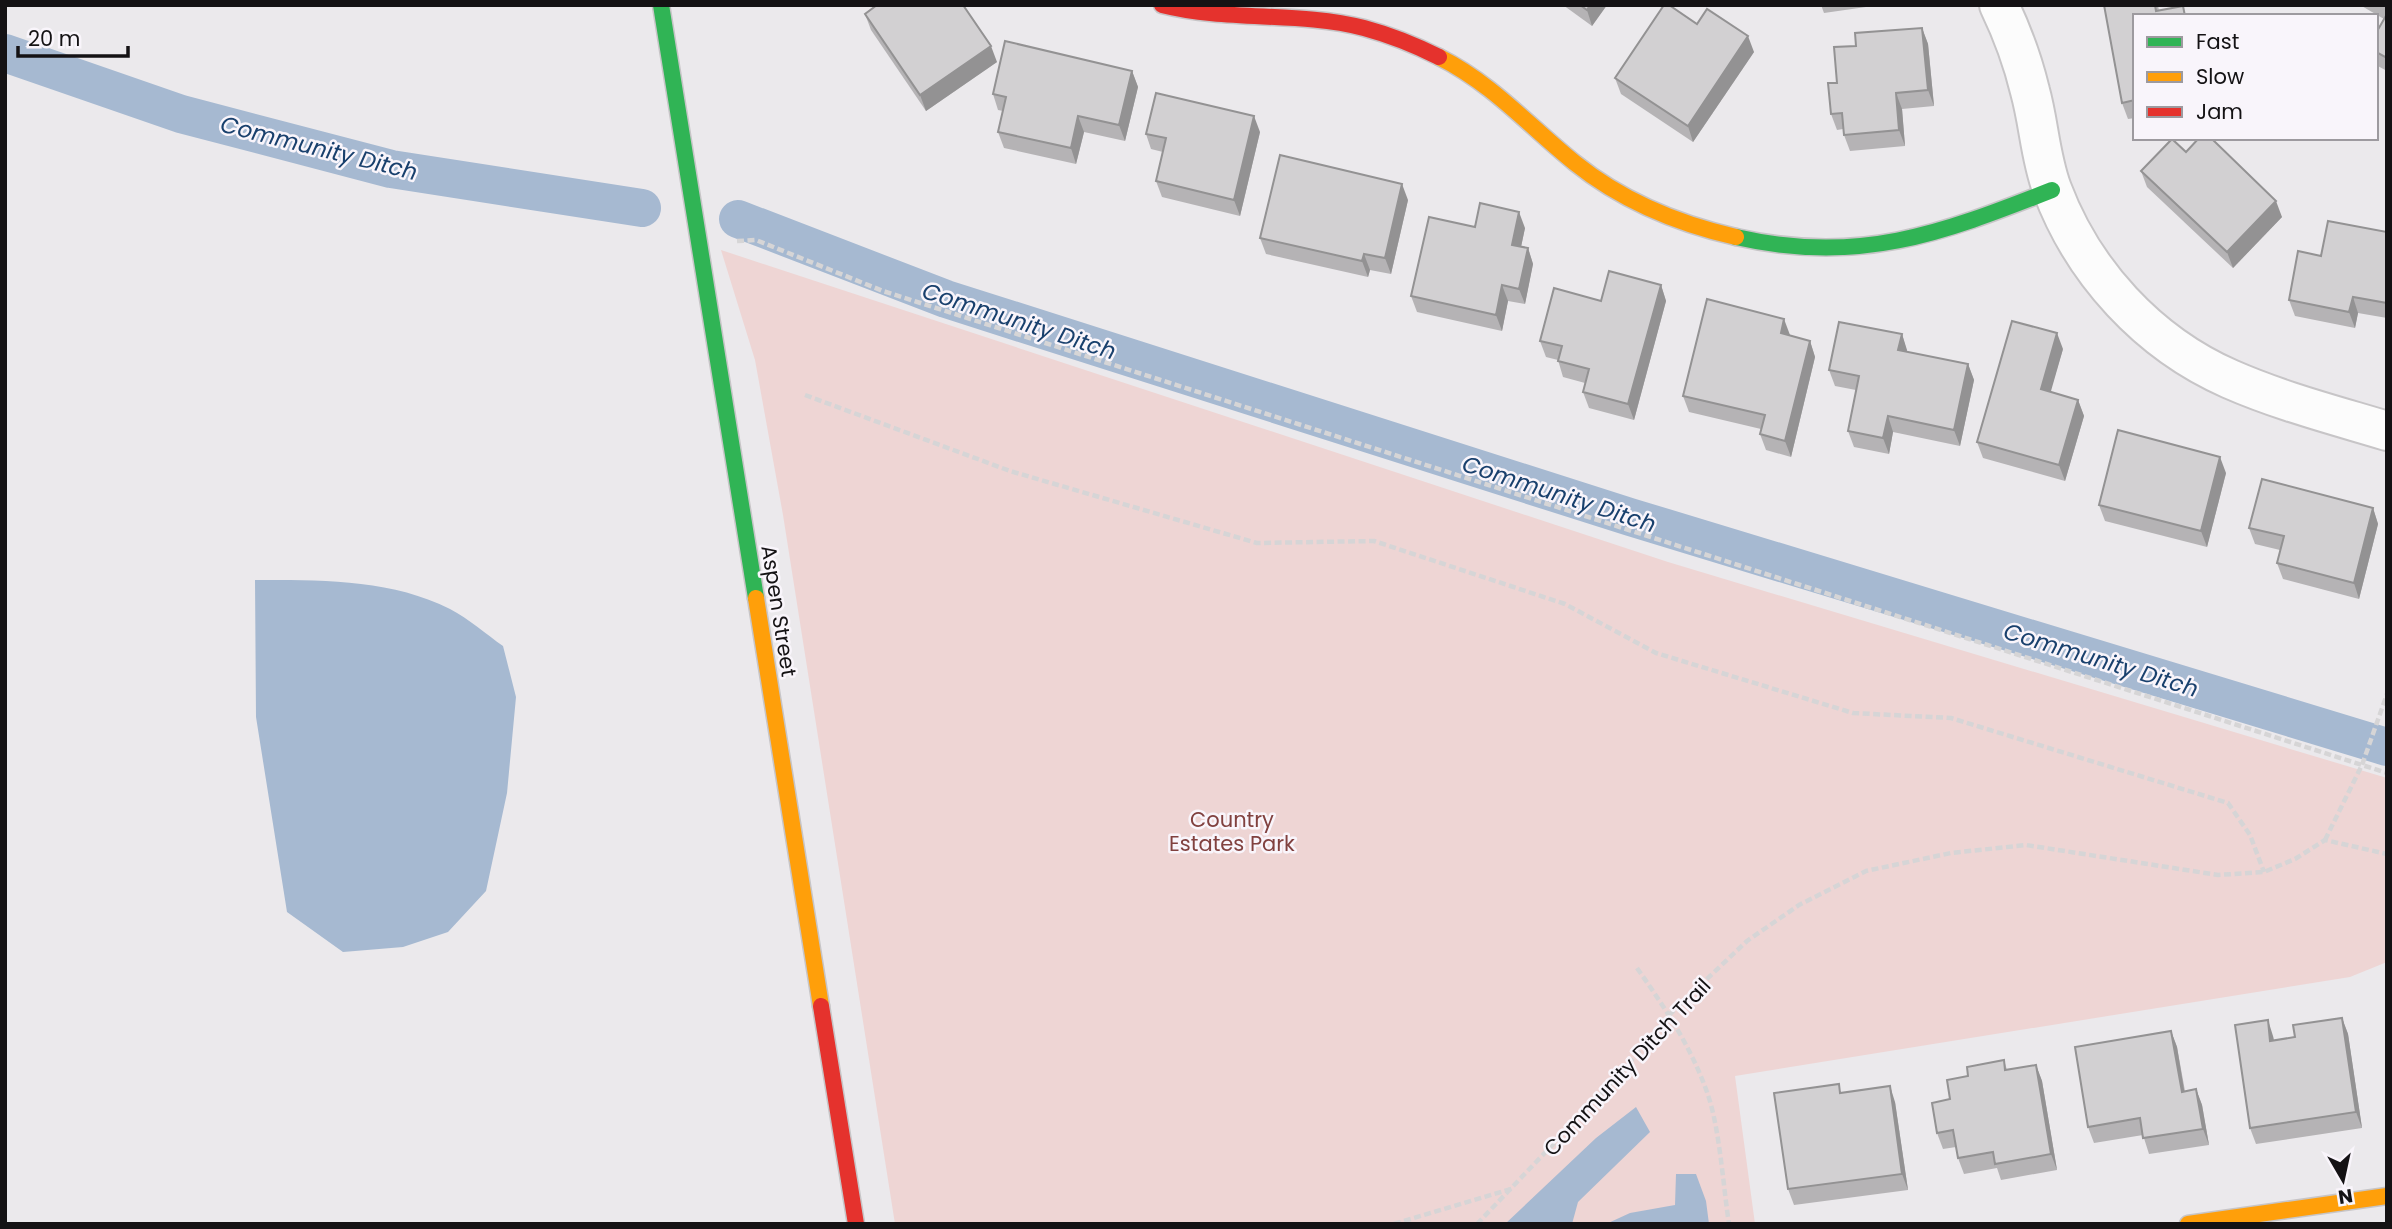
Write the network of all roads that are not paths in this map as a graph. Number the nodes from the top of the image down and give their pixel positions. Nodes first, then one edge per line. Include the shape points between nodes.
1 (662, 5) edge
2 (1162, 5) edge
3 (1999, 5) edge
4 (2052, 190) junction
5 (2387, 431) edge
6 (2387, 1196) edge
7 (2217, 1222) edge
8 (856, 1224) edge
9 (2188, 1224) edge

1 - 8 street, Aspen Street
2 - 4 street via 1236,19 1333,22 1389,35 1477,78 1585,170 1635,201 1679,221 1756,243 1812,248 1880,246 1948,231
3 - 4 street via 2030,91
4 - 5 street via 2082,251 2102,279 2156,335 2228,379
6 - 7 street
7 - 9 street

